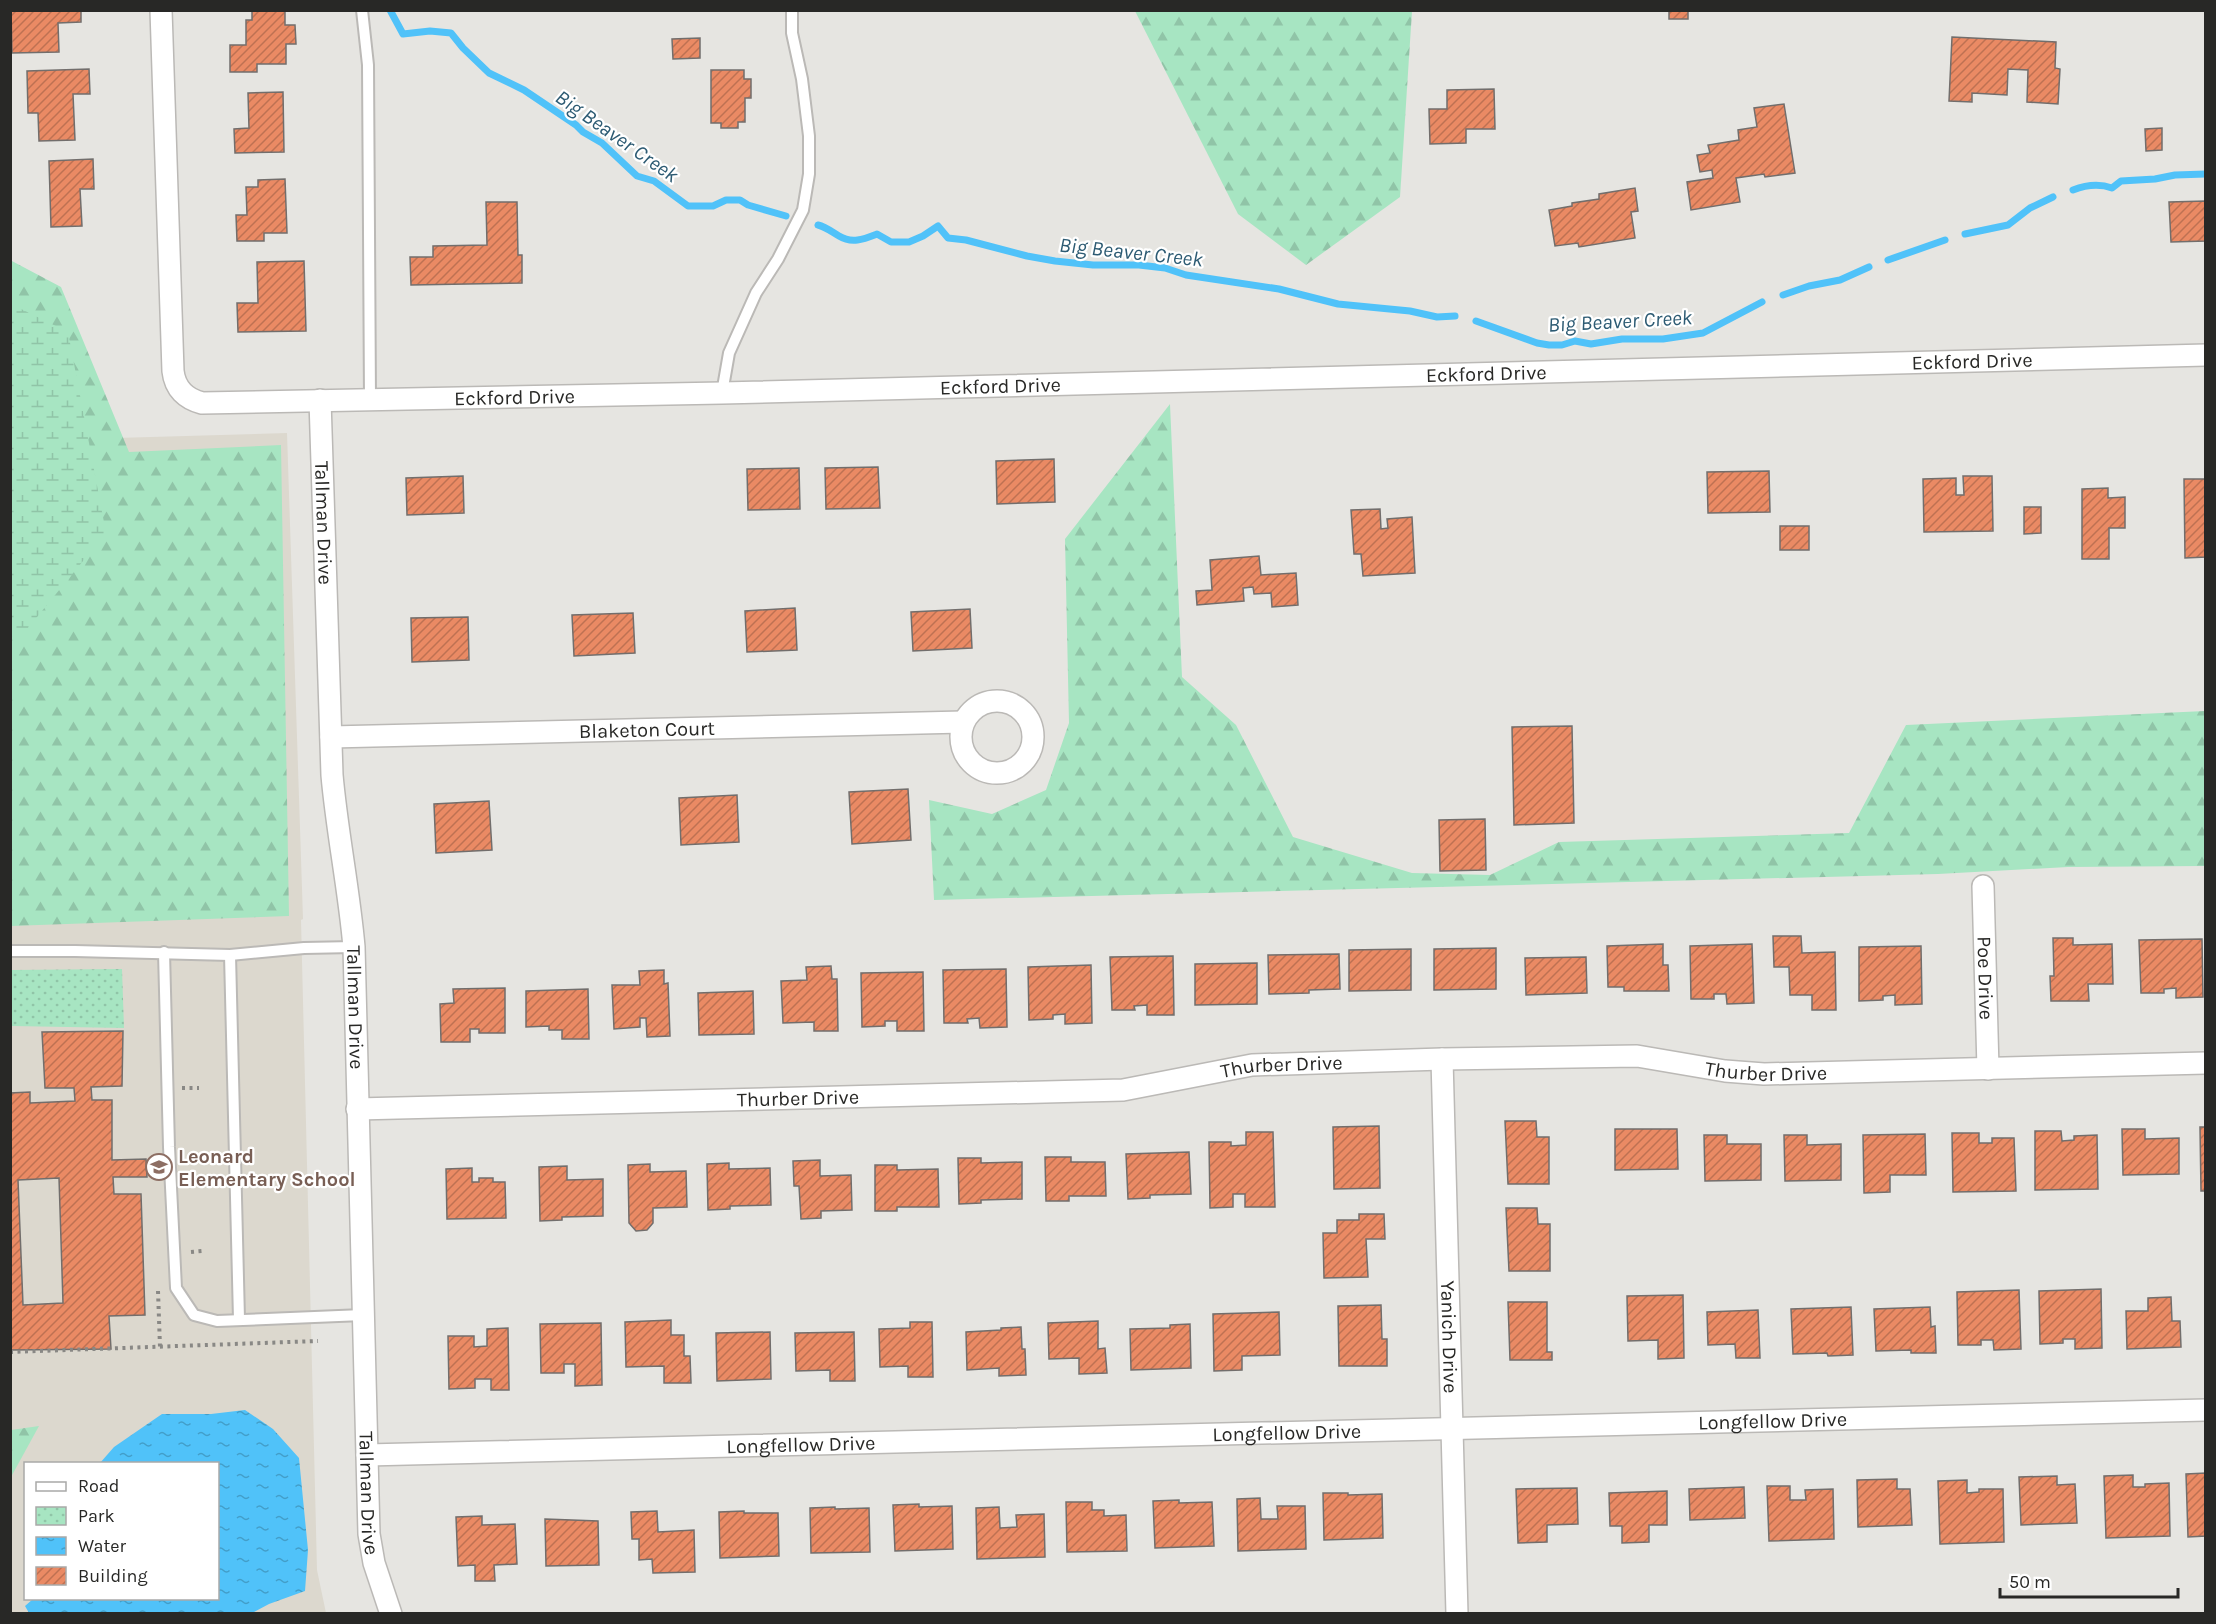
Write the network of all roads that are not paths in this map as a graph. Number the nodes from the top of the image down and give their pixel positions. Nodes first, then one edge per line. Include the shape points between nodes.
1 (161, 10) edge
2 (362, 10) edge
3 (792, 10) edge
4 (2205, 355) edge
5 (722, 393) junction
6 (370, 399) junction
7 (320, 400) junction
8 (963, 723) dead end
9 (331, 737) junction
10 (1983, 886) dead end
11 (354, 947) junction
12 (10, 951) edge
13 (164, 952) junction
14 (230, 955) junction
15 (1442, 1059) junction
16 (2205, 1063) edge
17 (1988, 1069) junction
18 (357, 1109) junction
19 (363, 1315) junction
20 (240, 1319) junction
21 (2205, 1410) edge
22 (1453, 1427) junction
23 (367, 1455) junction
24 (391, 1614) edge
25 (1457, 1614) edge

1 - 7 street, Eckford Drive via 174,379 181,392 202,403
2 - 6 lane via 368,65
3 - 5 lane via 808,136 809,174 803,210 756,293 729,354
4 - 5 street, Eckford Drive
5 - 6 street, Eckford Drive
6 - 7 street, Eckford Drive
7 - 9 street, Tallman Drive
8 - 9 street, Blaketon Court
9 - 11 street, Tallman Drive via 336,823
10 - 17 street, Poe Drive
11 - 14 lane
11 - 18 street, Tallman Drive
12 - 13 lane
13 - 14 lane
13 - 20 lane via 176,1288 195,1315 217,1321
14 - 20 lane
15 - 17 street, Thurber Drive via 1637,1056 1764,1074
15 - 18 street, Thurber Drive via 1252,1065 1123,1089
15 - 22 street, Yanich Drive
16 - 17 street, Thurber Drive
18 - 19 street, Tallman Drive
19 - 20 lane
19 - 23 street, Tallman Drive
21 - 22 street, Longfellow Drive
22 - 23 street, Longfellow Drive
22 - 25 street, Yanich Drive
23 - 24 street, Tallman Drive via 371,1550

